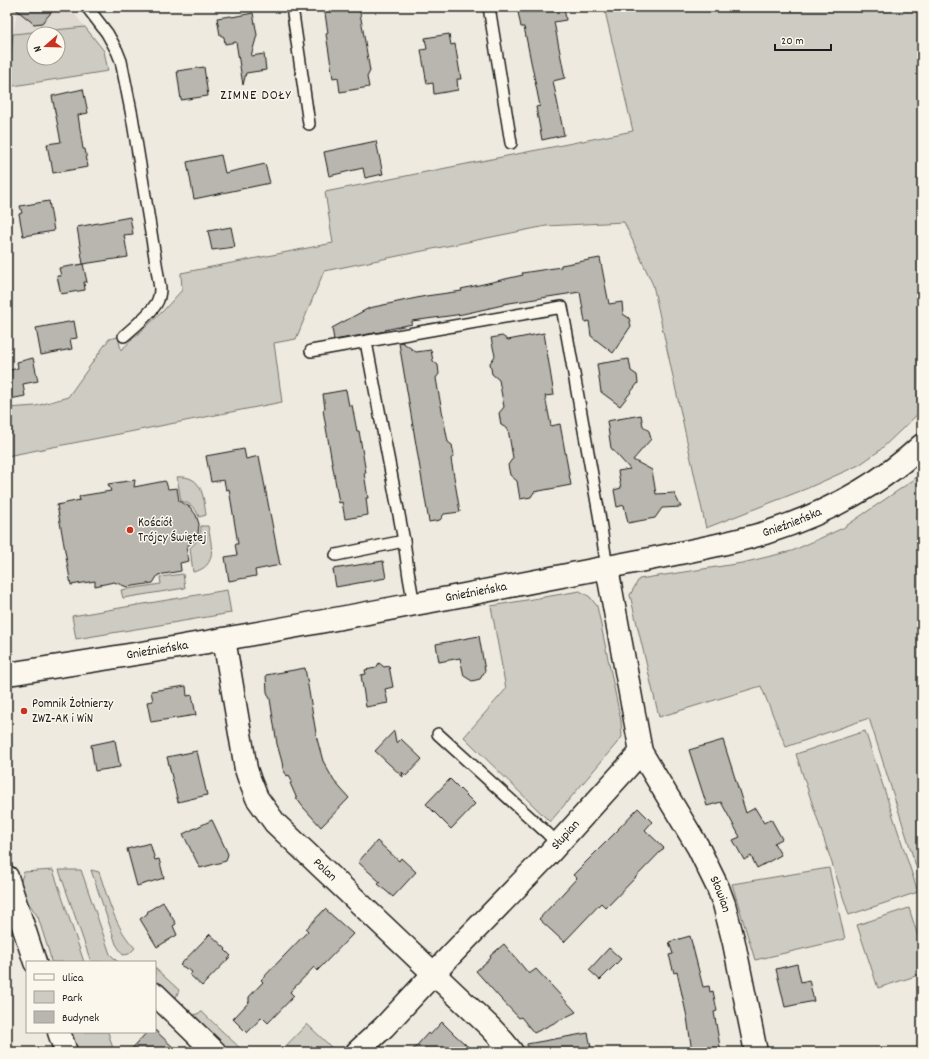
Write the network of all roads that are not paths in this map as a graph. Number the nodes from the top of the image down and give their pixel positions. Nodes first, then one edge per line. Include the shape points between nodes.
1 (87, 7) edge
2 (292, 7) edge
3 (489, 7) edge
4 (308, 124) dead end
5 (511, 143) dead end
6 (124, 336) dead end
7 (366, 342) junction
8 (311, 351) dead end
9 (922, 445) edge
10 (404, 541) junction
11 (336, 555) dead end
12 (607, 568) junction
13 (414, 604) junction
14 (224, 639) junction
15 (7, 674) edge
16 (438, 734) dead end
17 (641, 752) junction
18 (558, 844) junction
19 (7, 877) edge
20 (35, 961) edge
21 (434, 974) junction
22 (156, 995) edge
23 (59, 1033) edge
24 (66, 1052) edge
25 (215, 1052) edge
26 (357, 1052) edge
27 (512, 1052) edge
28 (756, 1052) edge

1 - 6 lane via 107,32 121,62 160,288 157,304
2 - 4 lane
3 - 5 lane
7 - 8 lane
7 - 10 lane
7 - 12 lane via 562,308
9 - 12 street, Gnieźnieńska via 883,476 812,516 734,541
10 - 11 lane
10 - 13 lane
12 - 13 street, Gnieźnieńska
12 - 17 street
13 - 14 street, Gnieźnieńska
14 - 15 street, Gnieźnieńska
14 - 21 street, Polan via 246,768 257,798 275,823
16 - 18 lane
17 - 18 street, Słupian
17 - 28 street, Słowian via 698,847 718,888 734,943
18 - 21 street, Słupian
19 - 20 street
21 - 26 street, Słupian
21 - 27 street, Polan via 491,1028
22 - 25 street
23 - 24 street

